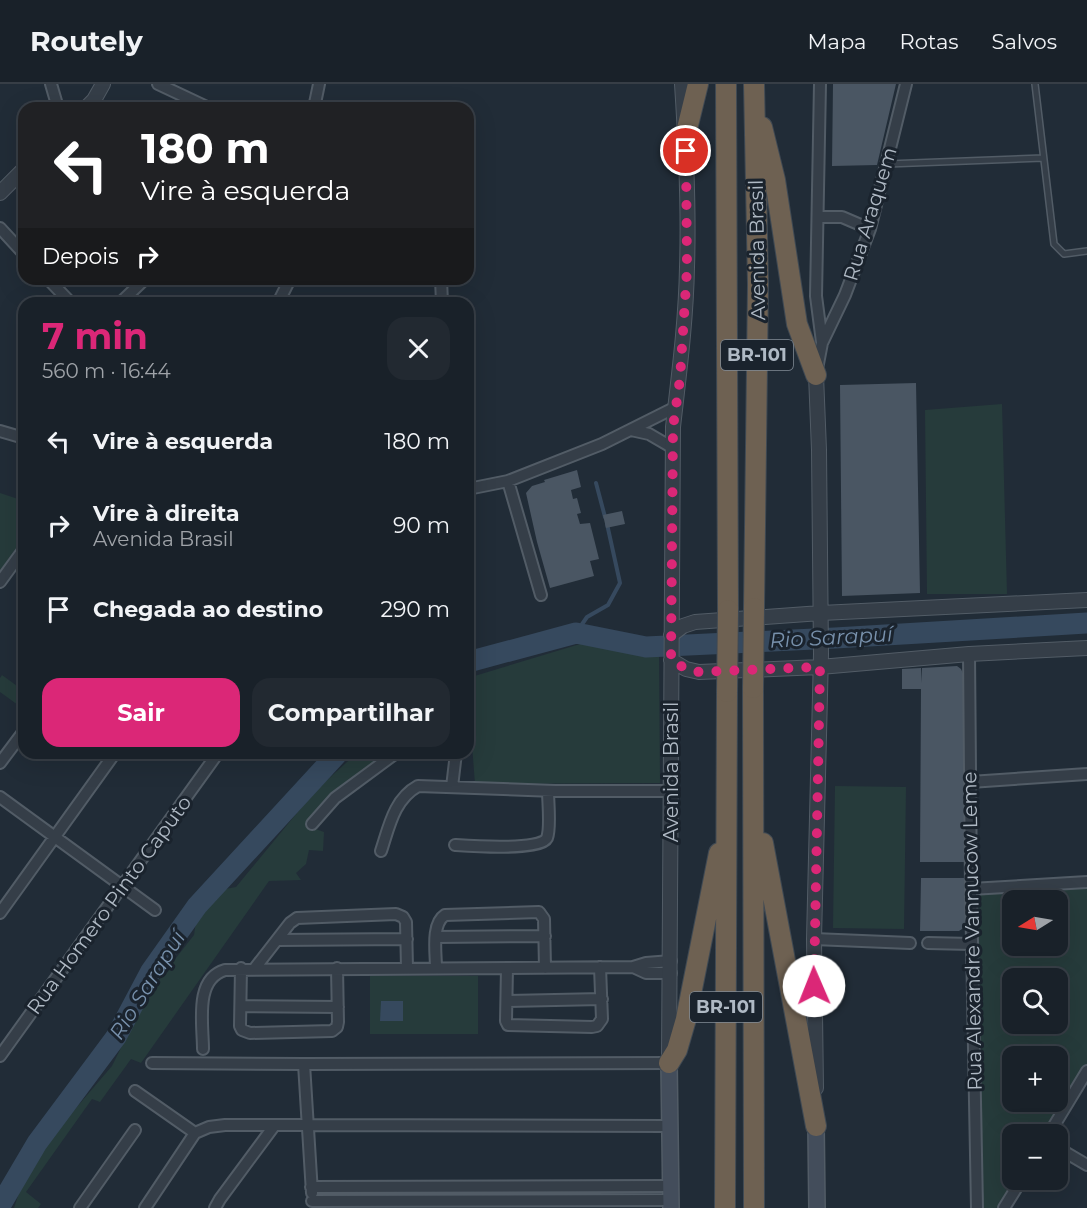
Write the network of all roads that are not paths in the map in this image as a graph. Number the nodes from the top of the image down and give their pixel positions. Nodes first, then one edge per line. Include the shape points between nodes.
1 (51, 84) edge
2 (103, 84) edge
3 (158, 84) edge
4 (319, 84) edge
5 (682, 84) edge
6 (698, 84) edge
7 (726, 84) edge
8 (820, 84) edge
9 (906, 84) edge
10 (1035, 84) edge
11 (754, 93) edge
12 (56, 102) edge
13 (92, 102) edge
14 (196, 102) edge
15 (315, 102) edge
16 (686, 133) junction
17 (1043, 158) junction
18 (887, 164) junction
19 (18, 176) edge
20 (0, 193) edge
21 (818, 217) junction
22 (0, 228) edge
23 (870, 228) junction
24 (18, 248) edge
25 (1087, 251) edge
26 (54, 285) edge
27 (139, 285) edge
28 (65, 297) edge
29 (126, 297) edge
30 (822, 343) junction
31 (816, 375) junction
32 (676, 407) junction
33 (631, 430) junction
34 (0, 431) edge
35 (18, 436) edge
36 (673, 448) junction
37 (508, 481) junction
38 (474, 488) edge
39 (18, 557) edge
40 (0, 582) edge
41 (821, 585) junction
42 (541, 595) dead end
43 (1087, 600) edge
44 (845, 612) junction
45 (821, 613) junction
46 (671, 637) junction
47 (1087, 648) edge
48 (969, 654) junction
49 (671, 658) junction
50 (821, 660) junction
51 (838, 665) junction
52 (820, 683) junction
53 (18, 739) edge
54 (111, 759) edge
55 (214, 759) edge
56 (388, 759) edge
57 (455, 759) edge
58 (0, 763) edge
59 (1087, 774) edge
60 (970, 782) junction
61 (452, 787) junction
62 (671, 790) junction
63 (548, 791) junction
64 (754, 796) junction
65 (0, 797) edge
66 (728, 806) junction
67 (312, 824) dead end
68 (55, 837) junction
69 (455, 845) dead end
70 (381, 851) dead end
71 (1087, 882) edge
72 (121, 886) junction
73 (971, 889) junction
74 (155, 910) dead end
75 (0, 913) edge
76 (545, 936) junction
77 (436, 937) junction
78 (407, 939) junction
79 (814, 939) junction
80 (277, 940) junction
81 (910, 943) dead end
82 (928, 943) dead end
83 (972, 944) junction
84 (600, 967) junction
85 (671, 967) junction
86 (241, 968) junction
87 (255, 968) junction
88 (337, 968) junction
89 (407, 968) junction
90 (436, 968) junction
91 (507, 968) junction
92 (545, 968) junction
93 (602, 999) junction
94 (507, 1001) junction
95 (241, 1006) junction
96 (338, 1007) junction
97 (203, 1049) dead end
98 (0, 1056) edge
99 (152, 1063) dead end
100 (669, 1063) junction
101 (304, 1064) junction
102 (1087, 1071) edge
103 (135, 1091) dead end
104 (1055, 1124) edge
105 (308, 1125) junction
106 (274, 1126) junction
107 (664, 1126) dead end
108 (816, 1126) junction
109 (135, 1130) dead end
110 (195, 1133) junction
111 (1068, 1154) edge
112 (1087, 1165) edge
113 (311, 1187) junction
114 (1015, 1190) edge
115 (671, 1198) edge
116 (312, 1204) edge
117 (80, 1208) edge
118 (145, 1208) edge
119 (215, 1208) edge
120 (725, 1208) edge
121 (754, 1208) edge
122 (817, 1208) edge
123 (977, 1208) edge
124 (1004, 1208) edge

1 - 12 street
2 - 13 street
3 - 14 street
4 - 15 street
5 - 16 street, Avenida Brasil
6 - 16 highway
7 - 66 highway, Avenida Brasil / BR-101, bridge
8 - 21 street
9 - 18 street, Rua Araquem
10 - 17 lane
11 - 31 highway via 775,180 797,324
11 - 64 highway, Avenida Brasil / BR-101, bridge via 758,284
16 - 32 street, Avenida Brasil via 687,269
17 - 18 lane
17 - 25 lane via 1054,243 1064,254
18 - 23 street, Rua Araquem
19 - 20 street
21 - 23 street via 842,217
21 - 30 street via 816,296
22 - 24 street
23 - 30 street, Rua Araquem
26 - 28 street
27 - 29 street
30 - 31 street, Rua Araquem
31 - 41 street
32 - 33 street
32 - 36 street, Avenida Brasil
33 - 36 street via 649,434
33 - 37 street
34 - 35 street
36 - 46 street, Avenida Brasil
37 - 38 street
37 - 42 street
39 - 40 street
41 - 44 street
41 - 45 street
43 - 44 street
44 - 45 street
45 - 46 street via 695,622
45 - 50 street
46 - 49 street, Avenida Brasil
47 - 48 street
48 - 51 street
48 - 60 street, Rua Alexandre Vannucow Leme
49 - 50 street via 686,669 699,672
49 - 62 street, Avenida Brasil
50 - 51 street
50 - 52 street
51 - 52 street
52 - 79 street
53 - 58 street
54 - 68 street
55 - 72 street, Rua Homero Pinto Caputo
56 - 67 street via 335,798
57 - 61 street
59 - 60 street
60 - 73 street, Rua Alexandre Vannucow Leme
61 - 63 street
61 - 70 street via 418,786 410,790 395,811
62 - 63 street
62 - 85 street, Avenida Brasil
63 - 69 street via 548,830 544,842 530,846
64 - 108 highway
64 - 121 highway, Avenida Brasil / BR-101
65 - 68 street
66 - 100 highway via 686,1019
66 - 120 highway, Avenida Brasil / BR-101
68 - 72 street
68 - 75 street
71 - 73 street
72 - 74 street
72 - 98 street, Rua Homero Pinto Caputo
73 - 83 street, Rua Alexandre Vannucow Leme
76 - 77 street
76 - 77 street via 544,919 539,912 445,915 438,921
76 - 92 street
77 - 90 street
78 - 80 street
78 - 80 street via 406,922 396,914 297,918
78 - 89 street
79 - 81 street
79 - 108 street
80 - 87 street
82 - 83 street
83 - 123 street, Rua Alexandre Vannucow Leme
84 - 85 street via 646,963
84 - 92 street
84 - 93 street
85 - 100 street, Avenida Brasil
86 - 87 street
86 - 95 street
86 - 97 street via 217,973 206,988
87 - 88 street
88 - 89 street
88 - 96 street
89 - 90 street
90 - 91 street
91 - 92 street
91 - 94 street
93 - 94 street
93 - 94 street via 602,1019 592,1027 512,1026 506,1021
95 - 96 street
95 - 96 street via 240,1026 250,1033 332,1031 337,1027
99 - 101 street
100 - 101 street
100 - 115 main road, Avenida Brasil
101 - 105 street
102 - 104 street
103 - 110 street
105 - 106 street
105 - 107 street
105 - 113 street
106 - 110 street via 225,1125
106 - 119 street
108 - 122 main road
109 - 117 street
110 - 118 street
111 - 112 street
113 - 115 street
113 - 116 street
114 - 124 street
115 - 116 street

